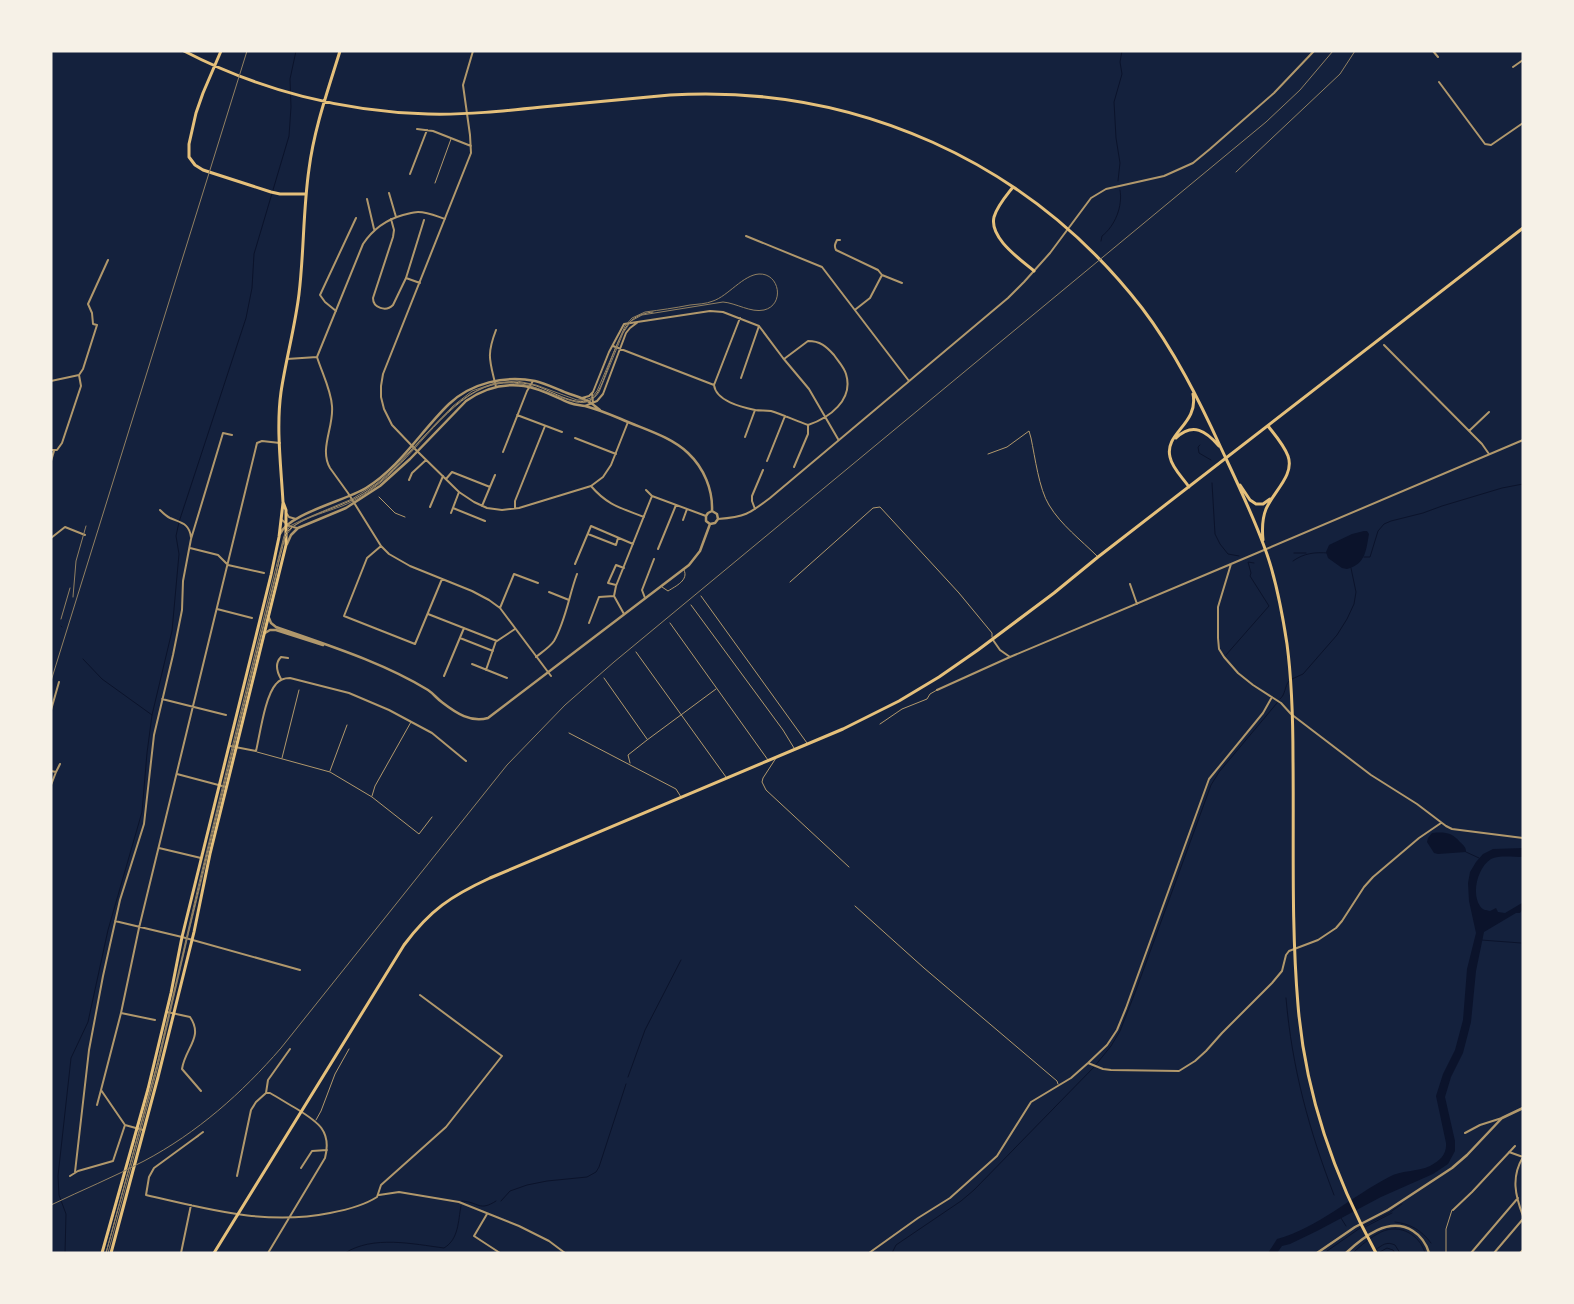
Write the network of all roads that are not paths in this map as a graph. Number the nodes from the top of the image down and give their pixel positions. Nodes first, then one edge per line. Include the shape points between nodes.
1 (184, 51) edge
2 (221, 51) edge
3 (340, 51) edge
4 (473, 51) edge
5 (1314, 51) edge
6 (1433, 51) edge
7 (1438, 57) dead end
8 (1523, 60) edge
9 (1513, 67) dead end
10 (1439, 82) dead end
11 (1523, 123) edge
12 (417, 129) dead end
13 (427, 130) junction
14 (451, 139) junction
15 (471, 146) junction
16 (410, 174) dead end
17 (435, 183) dead end
18 (1012, 187) junction
19 (390, 192) dead end
20 (306, 194) junction
21 (367, 199) dead end
22 (396, 217) junction
23 (356, 218) dead end
24 (445, 219) junction
25 (391, 220) junction
26 (424, 220) dead end
27 (1523, 228) edge
28 (374, 230) junction
29 (746, 236) dead end
30 (840, 240) dead end
31 (108, 260) dead end
32 (1034, 271) junction
33 (882, 274) junction
34 (406, 278) junction
35 (420, 283) junction
36 (902, 283) dead end
37 (856, 310) junction
38 (336, 311) junction
39 (653, 312) dead end
40 (740, 318) junction
41 (640, 321) junction
42 (629, 322) junction
43 (759, 326) junction
44 (496, 330) dead end
45 (1384, 345) dead end
46 (613, 346) junction
47 (616, 347) junction
48 (620, 349) junction
49 (317, 357) junction
50 (287, 359) junction
51 (784, 359) junction
52 (79, 374) junction
53 (741, 378) dead end
54 (533, 380) junction
55 (51, 381) edge
56 (909, 381) junction
57 (1188, 382) junction
58 (495, 384) junction
59 (714, 385) junction
60 (531, 386) junction
61 (593, 392) junction
62 (580, 398) junction
63 (592, 399) junction
64 (586, 401) junction
65 (592, 403) junction
66 (584, 406) junction
67 (755, 410) junction
68 (604, 412) junction
69 (1489, 412) dead end
70 (518, 415) junction
71 (785, 416) junction
72 (824, 417) junction
73 (628, 422) junction
74 (808, 425) junction
75 (545, 426) junction
76 (1268, 426) junction
77 (1469, 431) junction
78 (562, 432) dead end
79 (232, 435) dead end
80 (744, 437) dead end
81 (575, 438) dead end
82 (838, 440) junction
83 (1523, 440) edge
84 (1217, 441) junction
85 (280, 443) junction
86 (1170, 445) junction
87 (414, 449) junction
88 (53, 450) edge
89 (503, 452) dead end
90 (616, 454) junction
91 (988, 454) dead end
92 (1489, 454) junction
93 (426, 460) junction
94 (51, 461) edge
95 (767, 461) dead end
96 (794, 467) dead end
97 (763, 470) dead end
98 (495, 475) dead end
99 (443, 476) junction
100 (446, 479) junction
101 (409, 480) dead end
102 (1237, 481) junction
103 (591, 486) junction
104 (490, 487) junction
105 (1189, 487) junction
106 (646, 490) dead end
107 (459, 492) junction
108 (1274, 495) junction
109 (350, 496) junction
110 (652, 496) junction
111 (379, 497) dead end
112 (283, 502) junction
113 (353, 502) junction
114 (676, 505) junction
115 (482, 506) junction
116 (430, 508) dead end
117 (453, 508) junction
118 (515, 508) junction
119 (686, 509) junction
120 (755, 509) junction
121 (160, 510) dead end
122 (712, 511) junction
123 (286, 512) junction
124 (451, 513) dead end
125 (706, 516) junction
126 (405, 517) dead end
127 (644, 517) junction
128 (281, 518) junction
129 (296, 519) junction
130 (718, 519) junction
131 (683, 520) dead end
132 (485, 521) dead end
133 (286, 524) junction
134 (710, 524) junction
135 (291, 527) junction
136 (298, 528) junction
137 (286, 533) junction
138 (588, 534) junction
139 (85, 535) dead end
140 (279, 537) junction
141 (51, 538) edge
142 (618, 538) junction
143 (1262, 538) junction
144 (191, 539) junction
145 (633, 544) junction
146 (286, 545) junction
147 (381, 546) junction
148 (190, 548) junction
149 (658, 549) dead end
150 (1098, 557) junction
151 (654, 559) dead end
152 (575, 564) dead end
153 (1231, 564) junction
154 (228, 565) junction
155 (624, 568) junction
156 (684, 569) junction
157 (264, 573) dead end
158 (577, 574) dead end
159 (442, 579) junction
160 (790, 582) dead end
161 (538, 583) dead end
162 (1130, 584) dead end
163 (616, 586) junction
164 (661, 586) junction
165 (549, 592) dead end
166 (614, 596) junction
167 (701, 596) dead end
168 (645, 598) junction
169 (569, 600) junction
170 (1137, 604) junction
171 (691, 605) dead end
172 (500, 608) junction
173 (217, 609) junction
174 (428, 614) junction
175 (624, 614) junction
176 (252, 618) dead end
177 (268, 618) junction
178 (589, 623) dead end
179 (670, 624) dead end
180 (464, 628) junction
181 (516, 629) junction
182 (263, 631) junction
183 (460, 638) junction
184 (496, 640) junction
185 (993, 640) junction
186 (330, 646) junction
187 (493, 651) junction
188 (636, 652) dead end
189 (1010, 656) junction
190 (536, 657) junction
191 (288, 658) dead end
192 (472, 664) dead end
193 (486, 670) junction
194 (547, 672) junction
195 (444, 676) dead end
196 (551, 676) dead end
197 (507, 678) dead end
198 (604, 678) dead end
199 (281, 679) junction
200 (59, 682) dead end
201 (716, 688) junction
202 (299, 690) dead end
203 (937, 690) joint
204 (1272, 697) junction
205 (162, 699) junction
206 (193, 706) junction
207 (51, 710) edge
208 (226, 715) dead end
209 (681, 715) junction
210 (411, 722) junction
211 (880, 724) dead end
212 (347, 725) dead end
213 (569, 733) dead end
214 (647, 740) junction
215 (808, 743) junction
216 (233, 746) junction
217 (794, 749) junction
218 (256, 751) junction
219 (777, 756) junction
220 (282, 759) junction
221 (768, 760) junction
222 (466, 761) dead end
223 (60, 764) dead end
224 (630, 764) junction
225 (51, 771) edge
226 (56, 772) junction
227 (330, 772) junction
228 (177, 774) junction
229 (727, 778) junction
230 (51, 785) edge
231 (223, 786) junction
232 (372, 797) junction
233 (681, 798) junction
234 (432, 817) dead end
235 (1441, 823) junction
236 (1523, 838) edge
237 (159, 848) junction
238 (207, 854) junction
239 (202, 859) junction
240 (849, 867) dead end
241 (855, 906) dead end
242 (115, 921) junction
243 (139, 928) junction
244 (182, 937) junction
245 (187, 938) junction
246 (192, 940) junction
247 (300, 970) dead end
248 (420, 995) dead end
249 (121, 1012) junction
250 (170, 1013) junction
251 (154, 1020) dead end
252 (290, 1049) dead end
253 (349, 1050) dead end
254 (1088, 1063) junction
255 (1058, 1084) junction
256 (101, 1090) junction
257 (201, 1091) dead end
258 (266, 1093) junction
259 (97, 1105) dead end
260 (1523, 1108) edge
261 (300, 1111) junction
262 (1502, 1118) junction
263 (315, 1121) junction
264 (125, 1125) junction
265 (140, 1130) junction
266 (203, 1132) dead end
267 (1465, 1133) dead end
268 (1515, 1146) dead end
269 (327, 1150) junction
270 (1509, 1152) junction
271 (1523, 1157) edge
272 (301, 1168) dead end
273 (75, 1172) junction
274 (70, 1176) dead end
275 (237, 1176) dead end
276 (379, 1195) junction
277 (1518, 1198) junction
278 (191, 1205) junction
279 (1453, 1210) joint
280 (1522, 1210) edge
281 (237, 1214) junction
282 (487, 1214) junction
283 (289, 1218) junction
284 (1523, 1218) edge
285 (1523, 1250) edge
286 (102, 1253) edge
287 (106, 1253) edge
288 (111, 1253) edge
289 (181, 1253) edge
290 (214, 1253) edge
291 (268, 1253) edge
292 (500, 1253) edge
293 (565, 1253) edge
294 (869, 1253) edge
295 (1317, 1253) edge
296 (1346, 1253) edge
297 (1376, 1253) edge
298 (1429, 1253) edge
299 (1446, 1253) edge
300 (1471, 1253) edge
301 (1494, 1253) edge
302 (1520, 1253) edge

1 - 18 main road via 241,76 294,94 386,112 471,114 670,95 742,94 786,98 851,112 915,133 960,155
2 - 20 main road via 198,106 188,144 189,157 199,168 264,190
3 - 20 main road via 314,138
4 - 15 street via 463,93
5 - 32 street via 1274,93 1193,163 1164,176 1100,192 1091,198
6 - 7 street
8 - 9 street
10 - 11 street via 1485,144 1491,145
12 - 13 street
13 - 14 street
13 - 16 street
14 - 15 street
14 - 17 street
15 - 24 street
18 - 32 main road via 995,214 994,227 1004,245
18 - 57 main road via 1056,220 1106,267 1157,329
19 - 22 street
20 - 50 main road via 299,293
21 - 28 street
22 - 24 street via 416,212
22 - 25 street
23 - 38 street via 320,295
24 - 35 street
25 - 28 street
25 - 34 street via 393,237 373,298 376,306 385,309 393,305
26 - 34 street
27 - 76 main road
28 - 38 street via 363,244
29 - 37 street via 822,267
30 - 33 street via 836,240 836,250
31 - 52 street via 88,304 93,324 97,325
32 - 56 street via 1008,298
33 - 36 street
33 - 37 street via 870,298
34 - 35 street
35 - 87 street via 381,386 382,403 388,418
37 - 56 street
38 - 49 street
39 - 42 street
40 - 41 street via 710,311
40 - 43 street
40 - 59 street
41 - 42 street
41 - 48 street via 626,332
42 - 46 street via 621,328
42 - 47 street
43 - 51 street
43 - 53 street
44 - 58 street via 489,358
45 - 77 street
46 - 47 street
46 - 61 street
47 - 48 street
47 - 63 street
48 - 59 street
48 - 65 street via 603,394
49 - 50 street
49 - 109 street via 332,407 326,459
50 - 85 main road via 281,393
51 - 72 street via 809,389
51 - 72 street via 800,345 814,341 825,346 842,366 847,389 834,412
52 - 55 street
52 - 88 street via 81,386 61,446
54 - 58 street via 515,379
54 - 60 street
54 - 62 street
56 - 82 street
57 - 84 main road
57 - 86 main road via 1193,396 1192,412
58 - 60 street
58 - 87 street via 466,401
58 - 87 street via 477,387 455,399 429,426
59 - 67 street via 721,398
60 - 64 street via 571,400
60 - 66 street
60 - 70 street
61 - 62 street
61 - 63 street
62 - 64 street
63 - 64 street
63 - 65 street
64 - 65 street
65 - 66 street
65 - 68 street
66 - 68 street
67 - 71 street via 769,410
67 - 80 street
68 - 73 street
69 - 77 street
70 - 75 street
70 - 89 street
71 - 74 street
71 - 95 street
72 - 74 street
72 - 82 street
73 - 90 street
73 - 122 street via 671,440 693,458 707,480
74 - 96 street via 808,434
75 - 78 street
75 - 118 street
76 - 105 main road
76 - 108 main road via 1289,461 1287,474
77 - 92 street
79 - 144 street via 223,433
81 - 90 street
82 - 120 street
83 - 92 street
84 - 86 main road via 1201,431 1192,430 1179,435
84 - 102 main road
85 - 112 main road
85 - 154 street via 258,443
86 - 105 main road via 1172,463
87 - 93 street
87 - 109 street via 367,488
87 - 113 street via 384,483
88 - 94 street
90 - 103 street via 603,477
91 - 150 street via 1029,431 1048,504
92 - 153 street
93 - 99 street
93 - 101 street
97 - 120 street via 752,496
98 - 104 street
99 - 100 street
99 - 116 street
100 - 104 street via 452,472
100 - 107 street
102 - 108 main road via 1256,504 1263,504
102 - 143 main road
103 - 118 street
103 - 127 street via 608,502
104 - 115 street
105 - 150 main road
106 - 110 street
107 - 115 street
107 - 117 street
108 - 143 main road via 1264,516
109 - 113 street
109 - 129 street
110 - 114 street
110 - 127 street
111 - 126 street via 395,513
112 - 123 main road
112 - 128 main road
113 - 135 street
113 - 136 street via 338,512
113 - 147 street
114 - 119 street
114 - 149 street
115 - 118 street via 502,510
117 - 124 street
117 - 132 street
119 - 125 street
119 - 131 street
120 - 130 street via 733,519
121 - 144 street via 188,527
122 - 125 street
122 - 130 street
123 - 129 street
123 - 133 main road
125 - 134 street
127 - 145 street
128 - 133 street
128 - 140 main road
129 - 133 street
130 - 134 street
133 - 135 street
133 - 137 main road
133 - 140 street
134 - 156 street via 700,551
135 - 136 street
135 - 137 street
136 - 146 street
137 - 146 main road
137 - 182 street
138 - 142 street via 616,545
138 - 142 street via 591,526
138 - 152 street
139 - 141 street via 65,527
140 - 182 main road
142 - 145 street
143 - 297 main road via 1282,612 1290,673 1296,956 1301,1030 1311,1086 1332,1159
144 - 148 street
145 - 155 street
146 - 177 main road
147 - 159 street via 410,566
147 - 174 street via 367,558 344,616 415,644
148 - 154 street via 218,555
148 - 205 street via 183,581 182,610
150 - 185 main road
151 - 168 street via 642,590
153 - 170 street
153 - 204 street via 1218,607 1219,649 1238,673
154 - 157 street
154 - 173 street
155 - 163 street
155 - 163 street via 616,565 608,582
156 - 164 street
156 - 164 street via 685,578 671,589 665,591
158 - 169 street
159 - 172 street via 472,591
159 - 174 street
160 - 185 street via 873,508 880,507 960,593 992,633
161 - 172 street via 514,574
162 - 170 street
163 - 166 street
164 - 168 street
165 - 169 street
166 - 175 street
166 - 178 street via 599,597
167 - 215 street
168 - 175 street
169 - 190 street via 553,642
170 - 189 street
171 - 217 street
172 - 181 street
173 - 176 street
173 - 206 street
174 - 180 street
175 - 194 street
177 - 182 main road
177 - 186 street via 276,627
179 - 201 street
180 - 183 street
180 - 184 street
181 - 184 street
181 - 190 street
182 - 186 street via 280,631
182 - 216 main road
182 - 216 main road
183 - 187 street
183 - 195 street
184 - 187 street
185 - 189 street
185 - 215 main road via 915,693
186 - 194 street via 408,679 455,711 479,721 488,718
187 - 193 street
188 - 209 street
189 - 203 street
190 - 194 street
191 - 199 street via 281,657 277,662
192 - 193 street
193 - 197 street
194 - 196 street
198 - 214 street
199 - 210 street via 290,678 349,693
199 - 218 street via 270,694
200 - 207 street
201 - 209 street
201 - 221 street
202 - 220 street
203 - 211 street via 927,699 902,709
204 - 235 street via 1371,775
204 - 254 street via 1209,779 1117,1030
205 - 206 street
205 - 242 street via 144,824
206 - 208 street
206 - 228 street
209 - 214 street
209 - 229 street
210 - 222 street via 432,733
210 - 232 street
212 - 227 street
213 - 224 street
214 - 224 street via 628,755
215 - 217 main road
216 - 218 street
216 - 231 main road
216 - 231 main road
217 - 219 main road
218 - 220 street
219 - 221 main road
219 - 240 street via 763,778 766,790
220 - 227 street
221 - 229 main road
223 - 226 street
224 - 233 street via 676,789
225 - 226 street
226 - 230 street
227 - 232 street
228 - 231 street
228 - 237 street
229 - 233 main road
231 - 238 main road
231 - 238 main road
232 - 234 street via 419,834
233 - 261 main road via 490,878 447,900 404,946
235 - 236 street via 1452,829
235 - 254 street via 1373,877 1336,928 1318,940 1289,951 1282,971 1272,983 1206,1051 1179,1071 1111,1070
237 - 239 street
237 - 243 street
238 - 239 main road
238 - 245 street
238 - 246 main road
239 - 244 main road
241 - 255 street
242 - 243 street
242 - 273 street via 88,1050
243 - 244 street
243 - 249 street
244 - 245 street
244 - 250 main road
245 - 246 street
245 - 250 street
246 - 247 street
246 - 250 main road
248 - 276 street via 502,1056 455,1117 384,1183
249 - 251 street
249 - 256 street
250 - 257 street via 190,1017 196,1027 195,1038 182,1069
250 - 265 main road
250 - 265 main road
252 - 258 street via 268,1080
253 - 263 street
254 - 255 street
255 - 294 street via 1031,1102 997,1156 958,1192
256 - 259 street
256 - 264 street
258 - 261 street
258 - 275 street via 250,1110
260 - 262 street
261 - 263 street
261 - 281 main road
262 - 267 street
262 - 295 street via 1452,1168
263 - 269 street via 325,1135
264 - 265 street
264 - 273 street via 113,1161
265 - 286 main road
265 - 287 street
265 - 288 main road
266 - 278 street via 154,1168 146,1194
268 - 270 street
269 - 272 street via 312,1151
269 - 283 street
270 - 271 street
270 - 279 street
271 - 277 street via 1514,1182
273 - 274 street
276 - 282 street via 399,1192 440,1198 460,1202
276 - 283 street via 358,1206
277 - 280 street
277 - 300 street
278 - 281 street
278 - 289 street
279 - 299 street via 1446,1229
280 - 284 street
281 - 283 street
281 - 290 main road
282 - 292 street via 474,1236
282 - 293 street via 549,1241
283 - 291 street
284 - 301 street
285 - 302 street
296 - 298 street via 1375,1231 1398,1226 1418,1234

